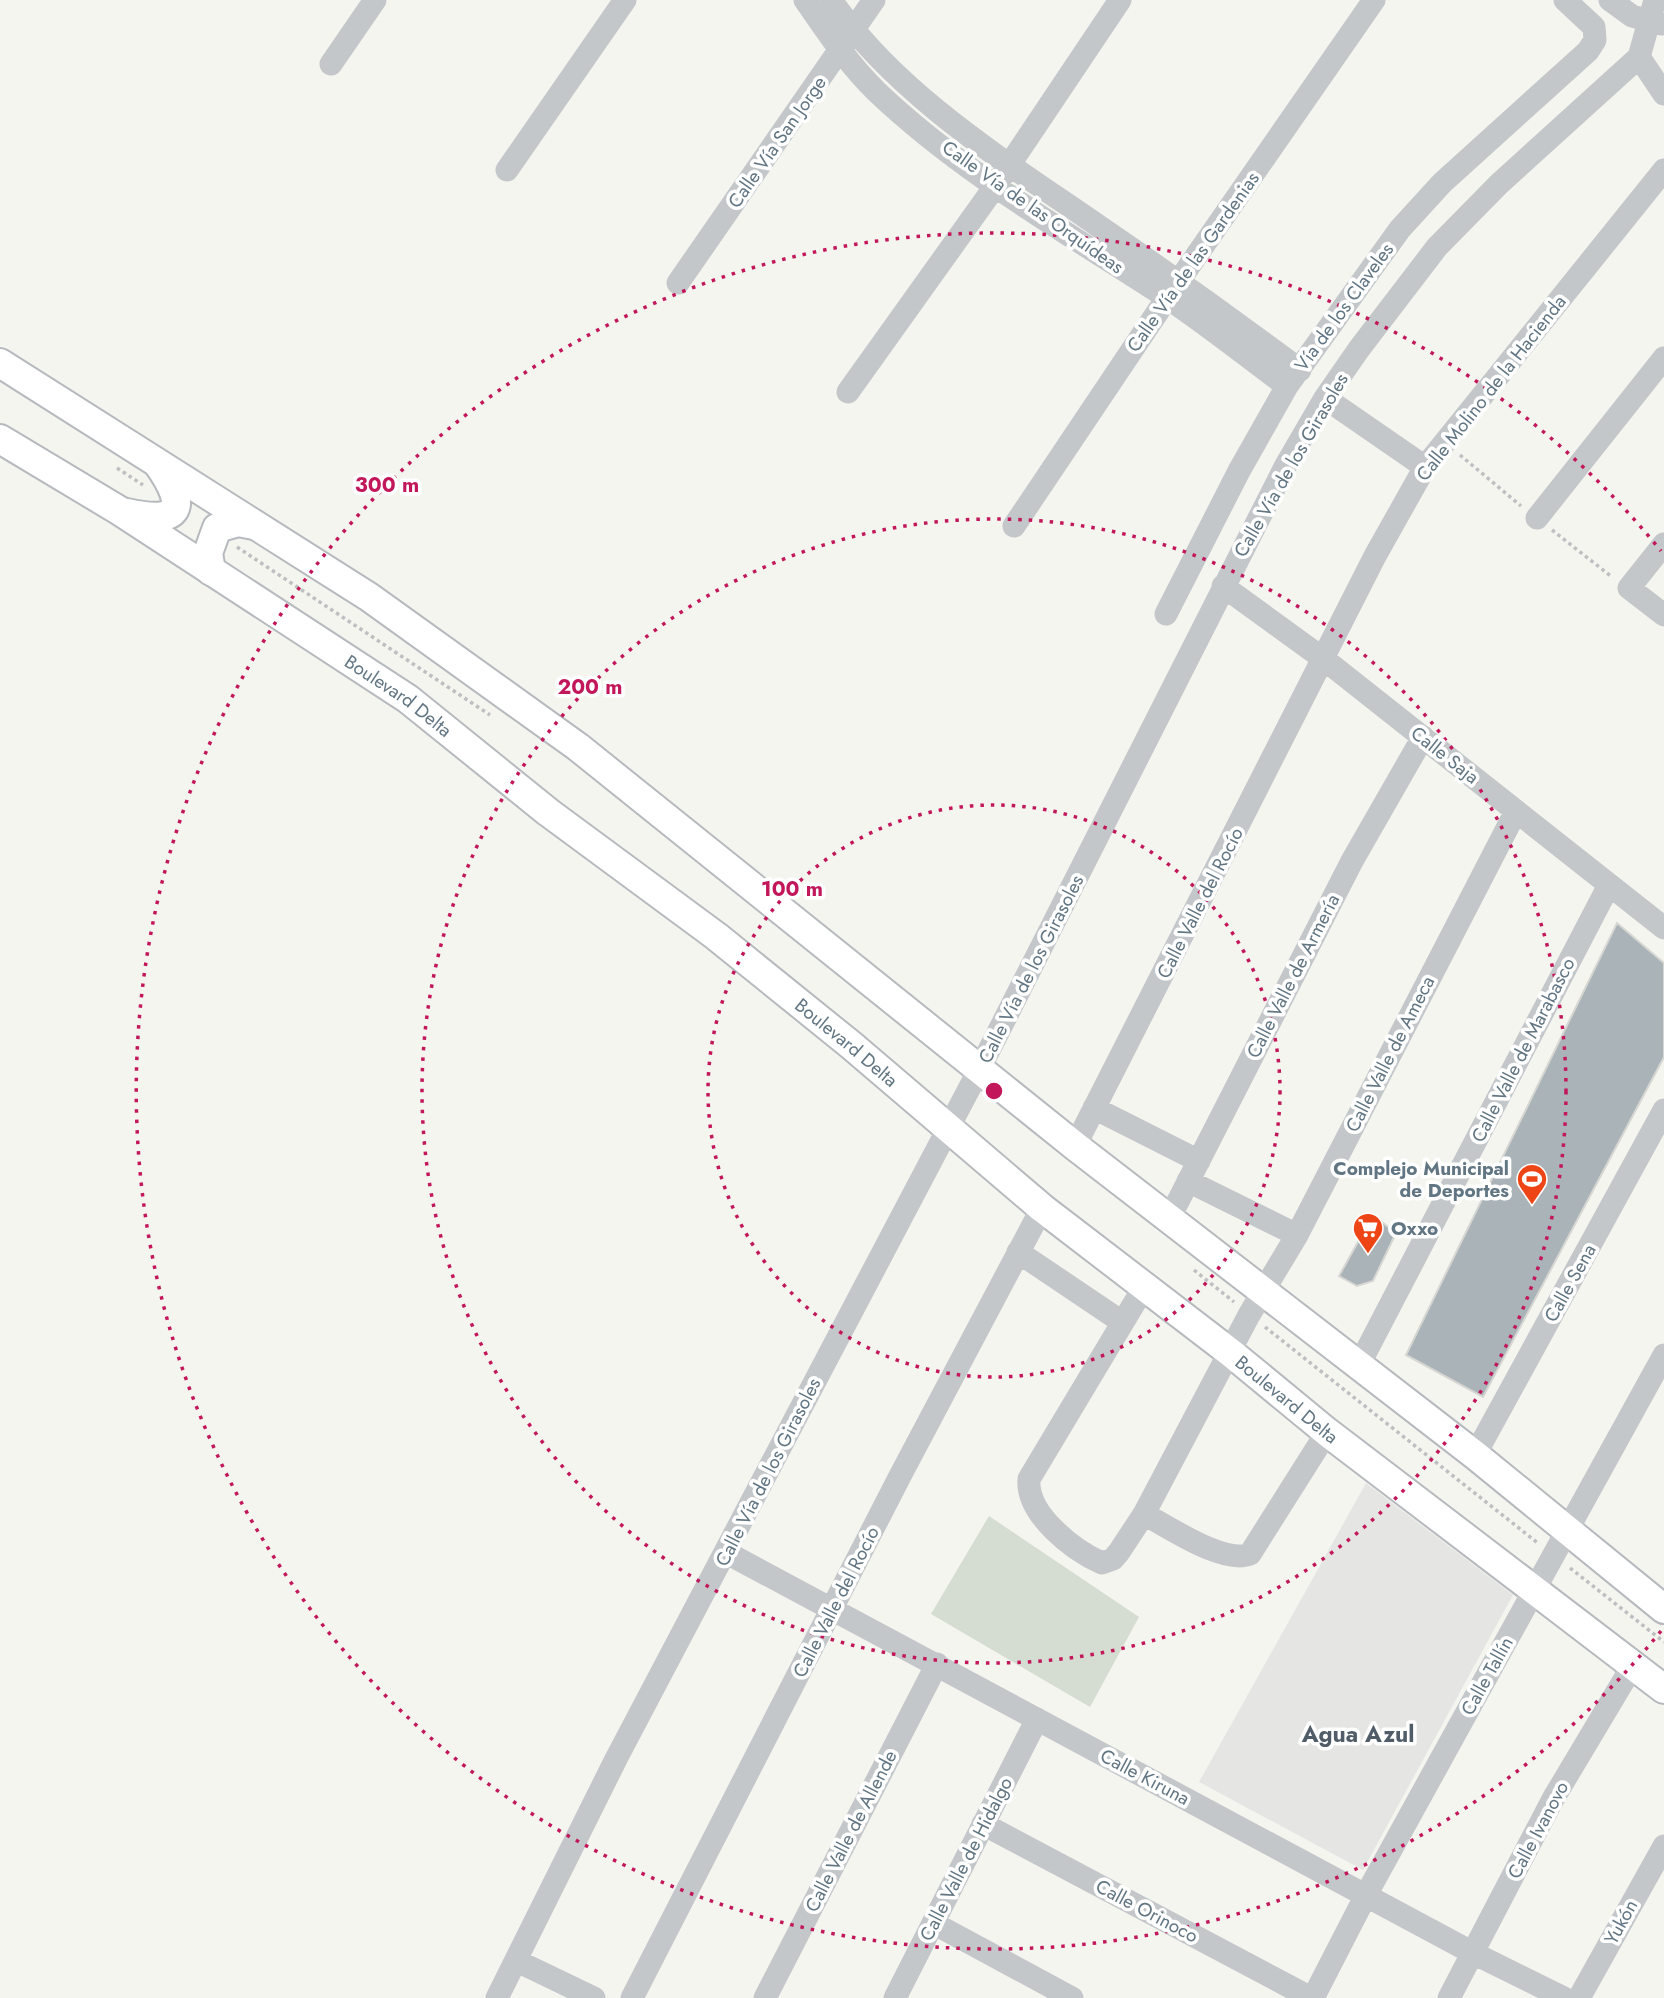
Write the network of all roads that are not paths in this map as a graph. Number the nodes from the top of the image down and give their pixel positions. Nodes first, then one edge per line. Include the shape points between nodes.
1 (375, 0) edge
2 (625, 0) edge
3 (806, 0) edge
4 (831, 0) edge
5 (874, 0) edge
6 (1120, 0) edge
7 (1374, 0) edge
8 (1565, 0) edge
9 (1610, 0) edge
10 (1655, 0) edge
11 (1656, 24) edge
12 (853, 31) junction
13 (840, 51) junction
14 (1639, 57) junction
15 (331, 64) dead end
16 (1664, 94) edge
17 (1008, 163) junction
18 (508, 170) dead end
19 (1664, 170) edge
20 (996, 184) junction
21 (678, 283) dead end
22 (1173, 289) junction
23 (1664, 358) edge
24 (0, 363) edge
25 (1294, 378) junction
26 (848, 392) dead end
27 (1325, 398) junction
28 (0, 439) edge
29 (158, 463) junction
30 (1425, 467) junction
31 (120, 512) junction
32 (1538, 519) dead end
33 (254, 525) junction
34 (1014, 526) dead end
35 (1664, 544) edge
36 (211, 571) junction
37 (1223, 586) junction
38 (1166, 614) dead end
39 (1664, 615) edge
40 (1325, 660) junction
41 (1423, 737) junction
42 (1516, 811) junction
43 (1609, 885) junction
44 (1664, 929) edge
45 (981, 1068) junction
46 (1094, 1108) junction
47 (1664, 1110) edge
48 (949, 1128) junction
49 (1075, 1146) junction
50 (1199, 1161) junction
51 (1188, 1181) junction
52 (1042, 1208) junction
53 (1169, 1219) junction
54 (1297, 1235) junction
55 (1018, 1252) junction
56 (1144, 1287) junction
57 (1256, 1303) junction
58 (1122, 1322) junction
59 (1231, 1353) junction
60 (1664, 1354) edge
61 (1359, 1365) junction
62 (1327, 1432) junction
63 (1475, 1455) junction
64 (1143, 1514) junction
65 (1560, 1543) junction
66 (727, 1553) junction
67 (1534, 1590) junction
68 (1664, 1608) edge
69 (833, 1609) junction
70 (936, 1664) junction
71 (1633, 1665) junction
72 (1664, 1689) edge
73 (1037, 1719) junction
74 (983, 1824) junction
75 (1664, 1846) edge
76 (1366, 1895) junction
77 (933, 1923) junction
78 (1473, 1953) junction
79 (517, 1961) junction
80 (497, 1998) edge
81 (594, 1998) edge
82 (632, 1998) edge
83 (765, 1998) edge
84 (895, 1998) edge
85 (1072, 1998) edge
86 (1312, 1998) edge
87 (1449, 1998) edge
88 (1564, 1998) edge
89 (1578, 1998) edge

1 - 15 street
2 - 18 street
3 - 13 street, Calle Vía de las Orquídeas
4 - 12 street, Calle Vía de las Orquídeas
5 - 12 street, Calle Vía San Jorge
6 - 17 street
7 - 22 street, Calle Vía de las Gardenias
8 - 25 street, Vía de los Claveles via 1594,27 1595,40 1588,51 1418,206
9 - 11 street
10 - 11 street
11 - 14 street
12 - 13 street, Calle Vía San Jorge
12 - 17 street, Calle Vía de las Orquídeas via 920,94
13 - 20 street, Calle Vía de las Orquídeas via 877,92
13 - 21 street, Calle Vía San Jorge
14 - 16 street
14 - 27 street, Calle Vía de los Girasoles via 1437,247
17 - 20 street
17 - 22 street, Calle Vía de las Orquídeas
19 - 30 street, Calle Molino de la Hacienda
20 - 22 street, Calle Vía de las Orquídeas
20 - 26 street
22 - 25 street, Calle Vía de las Orquídeas
22 - 34 street, Calle Vía de las Gardenias
23 - 32 street
24 - 29 main road
25 - 38 street, Vía de los Claveles via 1239,471
27 - 30 street
27 - 37 street, Calle Vía de los Girasoles
28 - 31 main road, Boulevard Delta
29 - 31 main road via 171,482 176,507 159,519
29 - 33 main road
30 - 40 street, Calle Molino de la Hacienda
31 - 36 main road, Boulevard Delta
33 - 36 main road via 223,524 214,532 208,553
33 - 45 main road via 369,597 578,747
35 - 39 street via 1629,588
36 - 48 main road, Boulevard Delta via 408,699 548,812 716,936
37 - 40 street, Calle Saja
37 - 45 street, Calle Vía de los Girasoles
40 - 41 street, Calle Saja
40 - 46 street, Calle Valle del Rocío
41 - 42 street, Calle Saja
41 - 50 street, Calle Valle de Armería via 1352,861
42 - 43 street, Calle Saja
42 - 54 street, Calle Valle de Ameca
43 - 44 street, Calle Saja
43 - 61 street, Calle Valle de Marabasco
45 - 48 street, Calle Vía de los Girasoles
45 - 49 main road
46 - 49 street, Calle Valle del Rocío
46 - 50 street
47 - 63 street, Calle Sena
48 - 52 main road, Boulevard Delta
48 - 66 street, Calle Vía de los Girasoles
49 - 53 main road
50 - 51 street, Calle Valle de Armería
51 - 53 street, Calle Valle de Armería
51 - 54 street
52 - 55 street, Calle Valle del Rocío
52 - 56 main road, Boulevard Delta
53 - 57 main road
54 - 57 street, Calle Valle de Ameca
55 - 58 street
55 - 69 street, Calle Valle del Rocío
56 - 58 street
56 - 59 main road, Boulevard Delta
57 - 59 street, Calle Valle de Ameca
57 - 61 main road
58 - 64 street, Calle Valle de Ameca via 1032,1471 1030,1498 1062,1535 1102,1563 1119,1552
59 - 62 main road, Boulevard Delta
59 - 64 street, Calle Valle de Ameca
60 - 65 street, Calle Tallín
61 - 63 main road
62 - 64 street via 1250,1555 1234,1558
62 - 67 main road, Boulevard Delta
63 - 65 main road
65 - 67 street, Calle Tallín
65 - 68 main road
66 - 69 street, Calle Kiruna
66 - 79 street, Calle Vía de los Girasoles via 616,1759
67 - 71 main road, Boulevard Delta
67 - 76 street, Calle Tallín
69 - 70 street, Calle Kiruna
69 - 82 street, Calle Valle del Rocío
70 - 73 street, Calle Kiruna
70 - 83 street, Calle Valle de Allende
71 - 72 main road, Boulevard Delta
71 - 78 street, Calle Ivanovo via 1553,1799
73 - 74 street, Calle Valle de Hidalgo
73 - 76 street, Calle Kiruna
74 - 77 street, Calle Valle de Hidalgo
74 - 86 street, Calle Orinoco
75 - 89 street, Yukón
76 - 78 street, Calle Kiruna
76 - 86 street, Calle Tallín
77 - 84 street, Calle Valle de Hidalgo
77 - 85 street
78 - 87 street, Calle Ivanovo
78 - 88 street, Calle Kiruna
79 - 80 street, Calle Vía de los Girasoles
79 - 81 street

